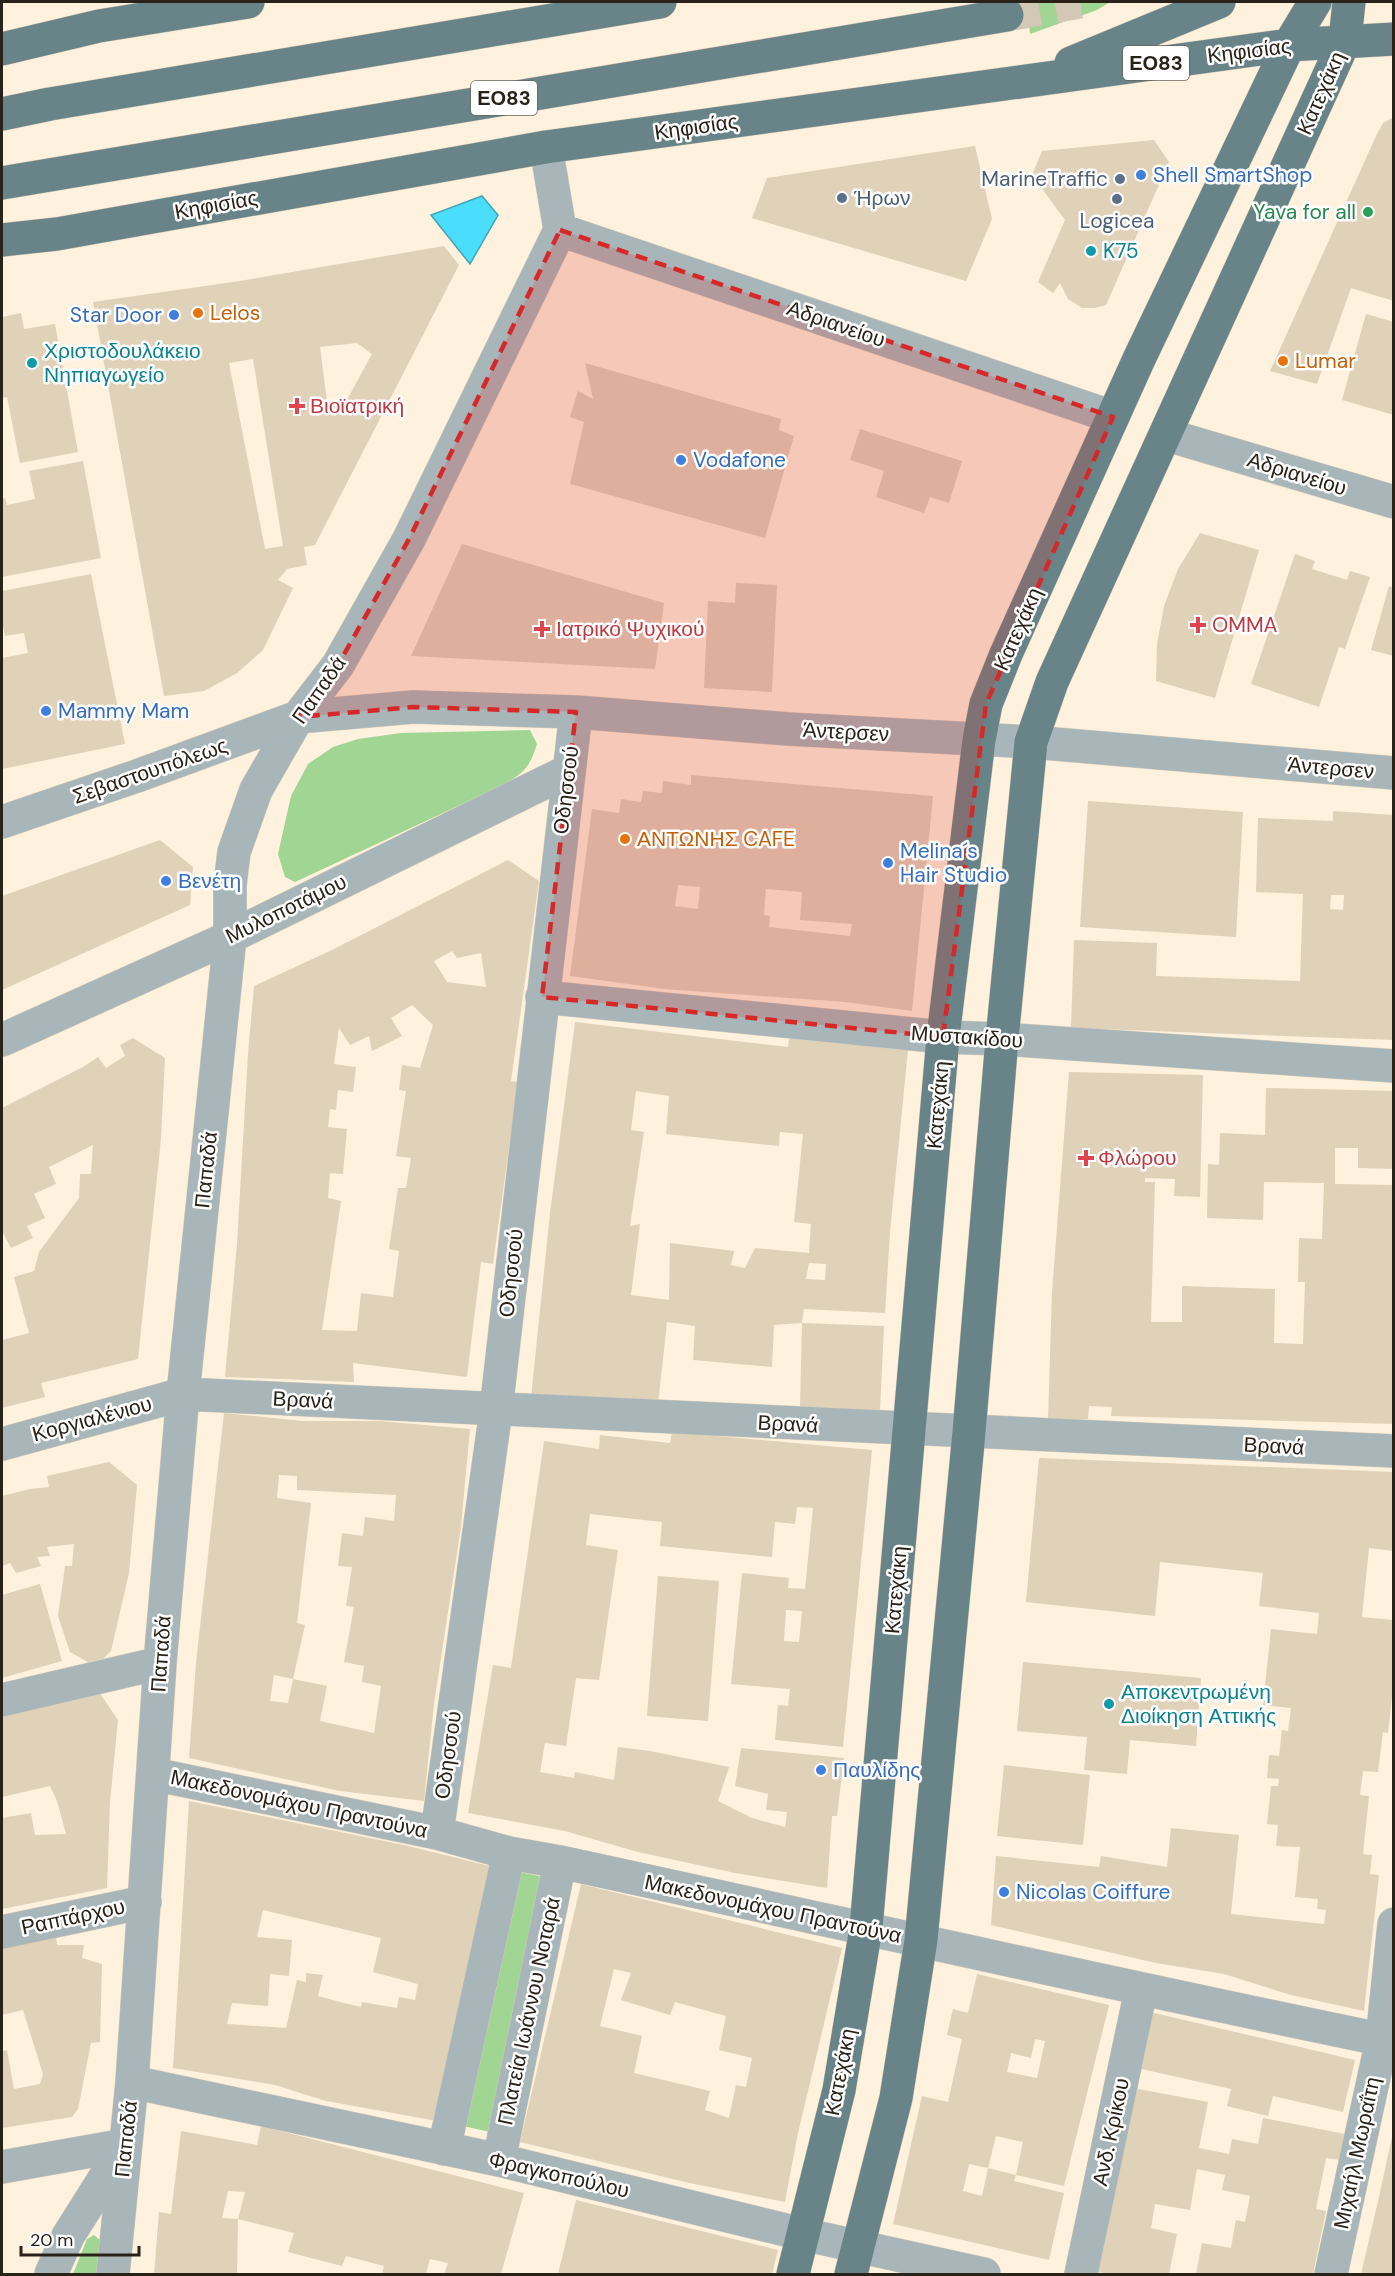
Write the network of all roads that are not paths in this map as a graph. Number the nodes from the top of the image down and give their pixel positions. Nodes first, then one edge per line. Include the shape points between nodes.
1 (248, 2) edge
2 (660, 2) edge
3 (1315, 2) edge
4 (1349, 2) edge
5 (1216, 3) edge
6 (1007, 15) tunnel mouth
7 (1394, 39) edge
8 (1345, 40) junction
9 (1289, 45) junction
10 (2, 49) edge
11 (1022, 82) junction
12 (2, 114) edge
13 (546, 147) junction
14 (2, 183) edge
15 (560, 231) junction
16 (2, 240) edge
17 (1113, 417) junction
18 (1167, 435) junction
19 (1394, 502) edge
20 (576, 712) junction
21 (298, 717) junction
22 (979, 740) junction
23 (1031, 742) junction
24 (568, 771) junction
25 (1394, 773) edge
26 (2, 822) edge
27 (230, 937) junction
28 (542, 998) junction
29 (943, 1037) junction
30 (1002, 1039) junction
31 (2, 1040) edge
32 (1394, 1066) edge
33 (183, 1394) junction
34 (496, 1410) junction
35 (910, 1430) junction
36 (969, 1432) junction
37 (2, 1444) edge
38 (1394, 1451) edge
39 (160, 1663) junction
40 (2, 1700) edge
41 (153, 1774) junction
42 (437, 1833) junction
43 (509, 1853) junction
44 (560, 1862) junction
45 (145, 1902) junction
46 (1394, 1924) edge
47 (866, 1928) junction
48 (2, 1932) edge
49 (921, 1940) junction
50 (1141, 1990) junction
51 (1388, 2041) edge
52 (132, 2082) junction
53 (125, 2145) junction
54 (444, 2149) junction
55 (499, 2160) junction
56 (2, 2167) edge
57 (802, 2234) junction
58 (855, 2260) edge
59 (51, 2274) edge
60 (113, 2274) edge
61 (793, 2274) edge
62 (984, 2274) edge
63 (1081, 2274) edge
64 (1331, 2274) edge

1 - 10 main road via 99,26
2 - 12 main road
3 - 9 main road, Κατεχάκη
4 - 8 main road, Κατεχάκη
5 - 11 main road
6 - 14 main road, ΕΟ83
7 - 8 main road, Κηφισίας / ΕΟ83
8 - 9 main road, Κηφισίας / ΕΟ83
8 - 18 main road, Κατεχάκη
9 - 11 main road, Κηφισίας / ΕΟ83
9 - 17 main road, Κατεχάκη
11 - 13 main road, Κηφισίας / ΕΟ83
13 - 15 street
13 - 16 main road, Κηφισίας / ΕΟ83 via 57,234
15 - 17 street, Αδριανείου
15 - 21 street, Παπαδά via 409,539 338,665
17 - 22 main road, Κατεχάκη via 1003,662 986,704
18 - 19 street, Αδριανείου
18 - 23 main road, Κατεχάκη via 1052,682
20 - 21 street, Άντερσεν via 413,707
20 - 22 street, Άντερσεν
20 - 24 street, Οδησσού
21 - 26 street, Σεβαστουπόλεως
21 - 27 street, Παπαδά via 244,819 230,885
22 - 23 street, Άντερσεν
22 - 29 main road, Κατεχάκη
23 - 25 street, Άντερσεν
23 - 30 main road, Κατεχάκη
24 - 27 street, Μυλοποτάμου
24 - 28 street, Οδησσού
27 - 31 street, Μυλοποτάμου
27 - 33 street, Παπαδά
28 - 29 street, Μυστακίδου
28 - 34 street, Οδησσού
29 - 30 street, Μυστακίδου
29 - 35 main road, Κατεχάκη
30 - 32 street, Μυστακίδου
30 - 36 main road, Κατεχάκη
33 - 34 street, Βρανά
33 - 37 street, Κοργιαλένιου
33 - 39 street, Παπαδά
34 - 35 street, Βρανά
34 - 42 street, Οδησσού
35 - 36 street, Βρανά
35 - 47 main road, Κατεχάκη
36 - 38 street, Βρανά
36 - 49 main road, Κατεχάκη
39 - 40 street
39 - 41 street, Παπαδά
41 - 42 street, Μακεδονομάχου Πραντούνα
41 - 45 street, Παπαδά
42 - 43 street, Μακεδονομάχου Πραντούνα
43 - 44 street, Μακεδονομάχου Πραντούνα
43 - 54 street
44 - 47 street, Μακεδονομάχου Πραντούνα
44 - 55 street, Πλατεία Ιωάννου Νοταρά
45 - 48 street, Ραπτάρχου
45 - 52 street, Παπαδά
46 - 51 street, Μιχαήλ Μωραΐτη
47 - 49 street, Μακεδονομάχου Πραντούνα
47 - 57 main road, Κατεχάκη via 839,2090
49 - 50 street, Μακεδονομάχου Πραντούνα
49 - 58 main road, Κατεχάκη via 896,2098
50 - 51 street, Μακεδονομάχου Πραντούνα
50 - 63 street, Ανδ. Κρίκου
51 - 64 street, Μιχαήλ Μωραΐτη
52 - 53 street, Παπαδά
52 - 54 street, Φραγκοπούλου
53 - 56 street
53 - 59 street via 68,2236
53 - 60 street, Παπαδά
54 - 55 street, Φραγκοπούλου
55 - 57 street, Φραγκοπούλου
57 - 58 street, Φραγκοπούλου
57 - 61 main road, Κατεχάκη
58 - 62 street, Φραγκοπούλου

